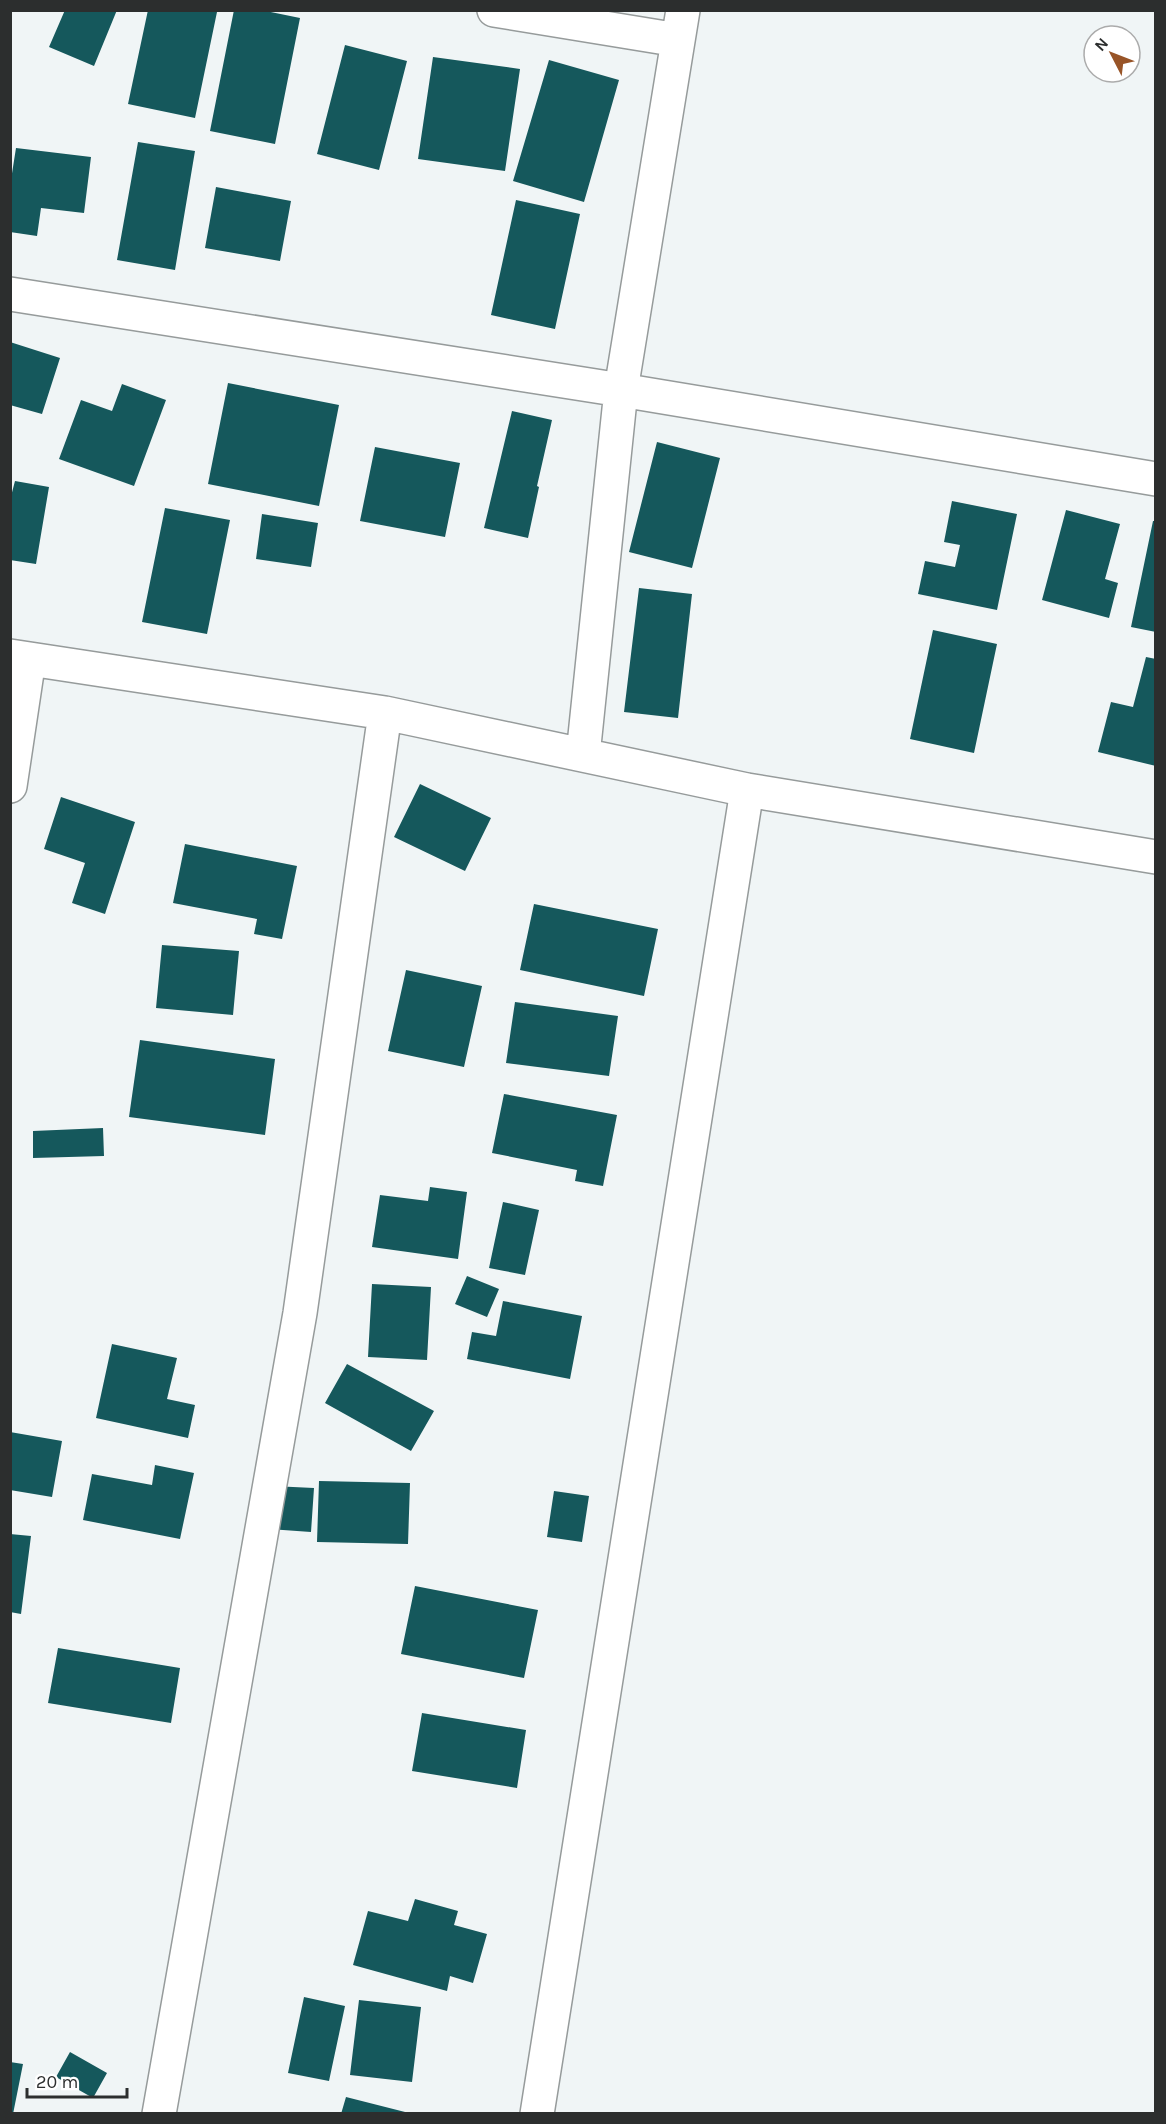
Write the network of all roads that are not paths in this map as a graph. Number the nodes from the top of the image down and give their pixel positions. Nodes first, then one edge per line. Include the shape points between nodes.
1 (494, 10) edge
2 (680, 25) edge
3 (10, 294) edge
4 (621, 390) junction
5 (1155, 479) edge
6 (20, 657) edge
7 (385, 713) junction
8 (583, 755) junction
9 (10, 786) edge
10 (747, 790) junction
11 (1155, 856) edge
12 (159, 2114) edge
13 (537, 2114) edge

1 - 2 street
2 - 4 street
3 - 4 street
4 - 5 street
4 - 8 street
6 - 7 street
6 - 9 street
7 - 8 street
7 - 12 street via 300,1312
8 - 10 street
10 - 11 street
10 - 13 street

